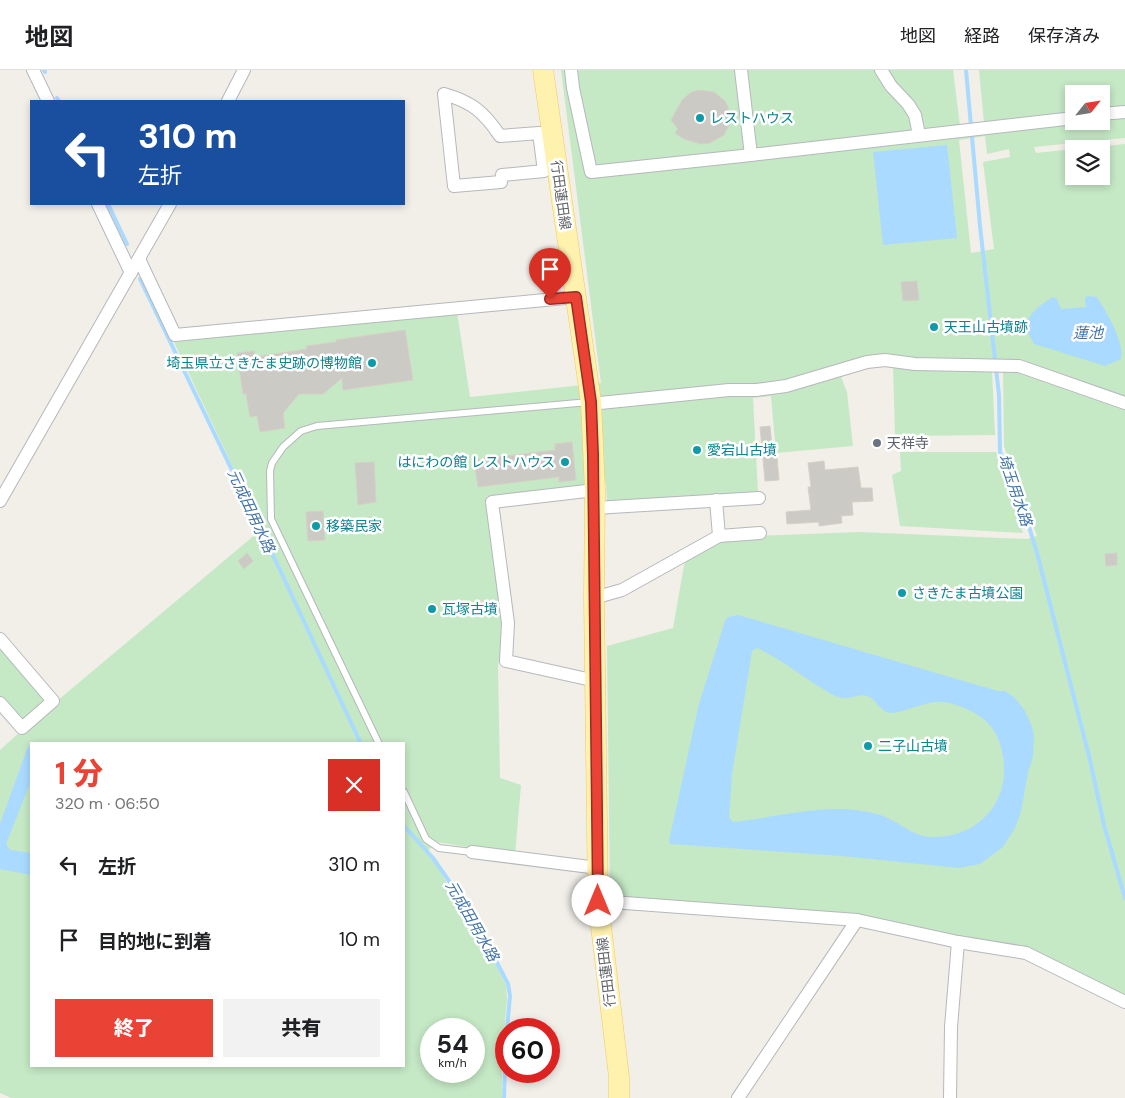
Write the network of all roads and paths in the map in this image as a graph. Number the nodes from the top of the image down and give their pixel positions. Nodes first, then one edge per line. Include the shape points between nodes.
1 (33, 70) edge
2 (244, 70) edge
3 (543, 70) edge
4 (571, 70) edge
5 (741, 70) edge
6 (881, 70) edge
7 (48, 100) edge
8 (229, 100) edge
9 (1125, 112) edge
10 (1110, 113) edge
11 (1065, 119) edge
12 (539, 133) joint
13 (919, 135) junction
14 (751, 155) junction
15 (98, 205) edge
16 (169, 205) edge
17 (139, 259) junction
18 (131, 273) junction
19 (576, 297) junction
20 (1125, 402) edge
21 (596, 403) junction
22 (759, 498) dead end
23 (595, 499) junction
24 (716, 500) junction
25 (0, 501) edge
26 (760, 533) dead end
27 (719, 536) junction
28 (594, 598) junction
29 (0, 639) edge
30 (596, 681) junction
31 (0, 703) edge
32 (378, 742) edge
33 (405, 794) edge
34 (472, 852) joint
35 (598, 868) junction
36 (598, 901) junction
37 (858, 920) junction
38 (958, 942) junction
39 (1125, 1002) edge
40 (620, 1098) edge
41 (738, 1098) edge
42 (950, 1098) edge

1 - 7 street
2 - 8 street
3 - 19 main road, 行田蓮田線
4 - 14 street via 591,172
5 - 14 street
6 - 13 street via 908,104 915,116
9 - 10 street
11 - 13 street
12 - 12 street via 544,171 502,176 501,182 454,186 444,94 478,109 500,136
13 - 14 street
15 - 18 street
16 - 17 street
17 - 18 street
17 - 19 street via 175,335
18 - 25 street
19 - 21 main road, 行田蓮田線
20 - 21 street via 1019,366 915,364 886,360 867,362 786,386
21 - 23 main road, 行田蓮田線
21 - 32 lane via 317,426 301,431 283,447 272,463 272,520
22 - 24 street
23 - 24 street
23 - 28 main road, 行田蓮田線
23 - 30 street via 492,502 508,623 506,661
24 - 27 street
26 - 27 street
27 - 28 street via 622,590
28 - 30 main road, 行田蓮田線
29 - 31 street via 52,701 22,728
30 - 35 main road, 行田蓮田線
33 - 34 lane via 426,839 439,848
34 - 35 street
35 - 36 main road, 行田蓮田線
36 - 37 street
36 - 40 main road, 行田蓮田線
37 - 38 street
37 - 41 street
38 - 39 street via 1026,954
38 - 42 street via 951,1027

